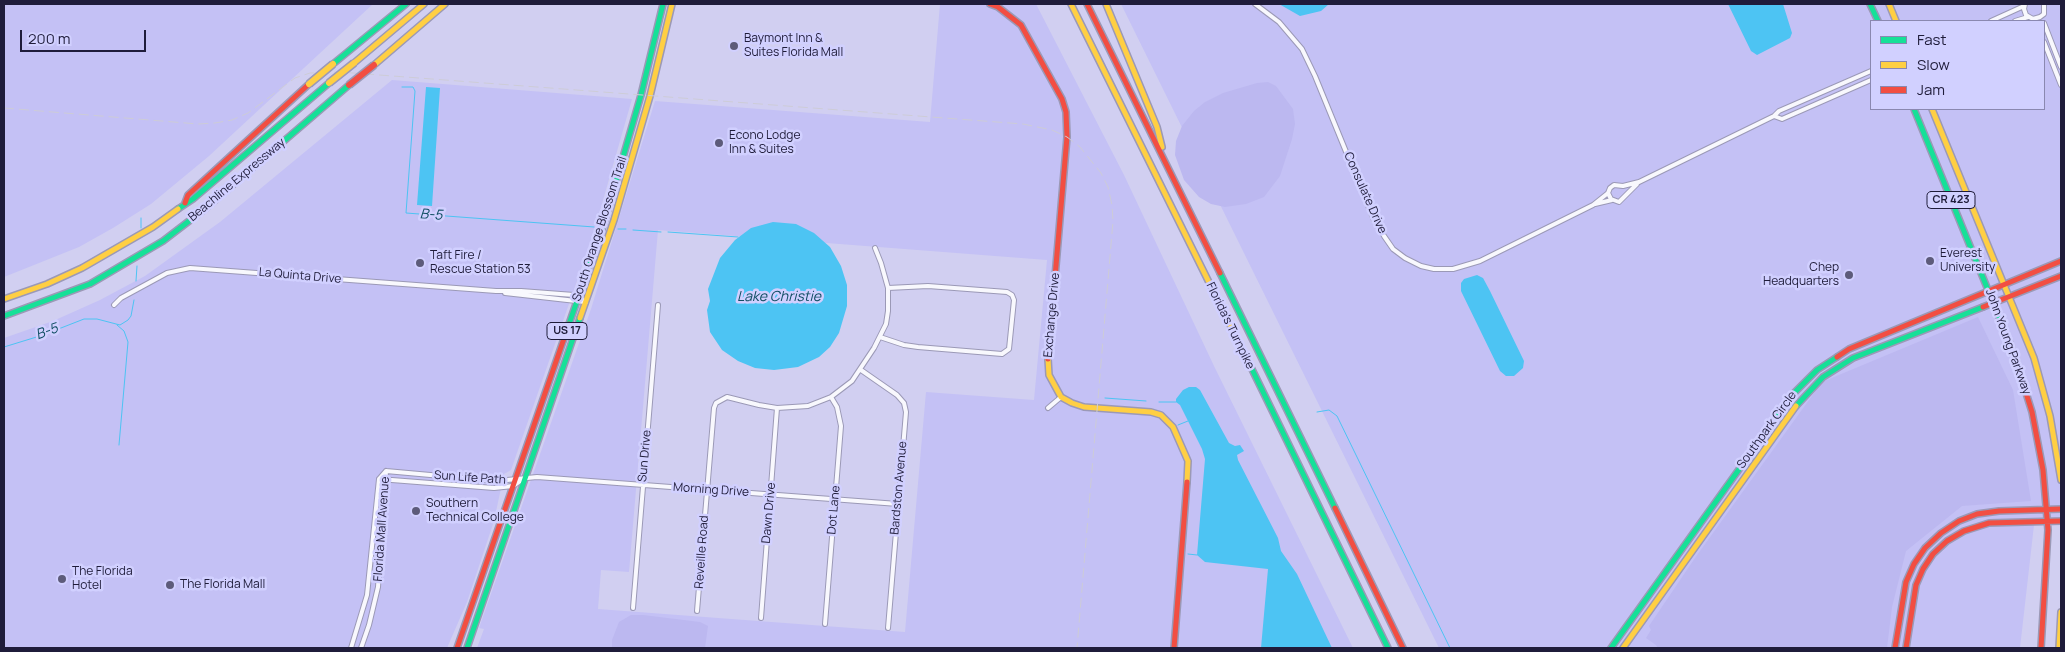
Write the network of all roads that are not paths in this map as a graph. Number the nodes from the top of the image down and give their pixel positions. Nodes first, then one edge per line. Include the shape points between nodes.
1 (406, 4) edge
2 (424, 4) edge
3 (445, 4) edge
4 (663, 4) edge
5 (672, 4) edge
6 (990, 4) edge
7 (1070, 4) edge
8 (1087, 4) edge
9 (1106, 4) edge
10 (1256, 4) edge
11 (1870, 4) edge
12 (1888, 4) edge
13 (2044, 4) edge
14 (2024, 5) edge
15 (2044, 14) junction
16 (2028, 17) junction
17 (1878, 20) edge
18 (1896, 20) edge
19 (1993, 20) edge
20 (2018, 20) edge
21 (2034, 20) edge
22 (2044, 20) edge
23 (2045, 25) edge
24 (2045, 44) edge
25 (2056, 55) junction
26 (2050, 57) junction
27 (2061, 67) edge
28 (1870, 71) edge
29 (1859, 76) junction
30 (1870, 80) edge
31 (2061, 85) edge
32 (1826, 99) junction
33 (1914, 110) edge
34 (1932, 110) edge
35 (1774, 116) junction
36 (631, 132) junction
37 (635, 152) junction
38 (1165, 160) junction
39 (1639, 182) junction
40 (1623, 186) junction
41 (1608, 193) junction
42 (1626, 194) junction
43 (1612, 200) junction
44 (185, 203) junction
45 (1593, 205) junction
46 (874, 248) dead end
47 (2061, 261) edge
48 (2061, 276) edge
49 (2004, 285) junction
50 (888, 288) junction
51 (1989, 291) junction
52 (496, 292) junction
53 (546, 292) junction
54 (2009, 297) junction
55 (546, 298) junction
56 (4, 299) edge
57 (578, 299) junction
58 (586, 302) junction
59 (1993, 302) junction
60 (114, 305) dead end
61 (658, 305) dead end
62 (4, 316) edge
63 (880, 337) junction
64 (861, 370) junction
65 (831, 397) junction
66 (1061, 397) junction
67 (777, 408) junction
68 (1048, 408) dead end
69 (386, 471) junction
70 (448, 477) junction
71 (524, 478) junction
72 (379, 479) junction
73 (386, 480) junction
74 (2061, 480) edge
75 (514, 483) junction
76 (447, 484) junction
77 (643, 484) junction
78 (707, 490) junction
79 (771, 494) junction
80 (834, 499) junction
81 (898, 504) junction
82 (2046, 509) junction
83 (2061, 509) edge
84 (2047, 520) junction
85 (2061, 521) edge
86 (633, 608) dead end
87 (697, 612) dead end
88 (2061, 612) edge
89 (761, 618) dead end
90 (825, 624) dead end
91 (888, 628) dead end
92 (351, 648) edge
93 (361, 648) edge
94 (457, 648) edge
95 (467, 648) edge
96 (1174, 648) edge
97 (1388, 648) edge
98 (1403, 648) edge
99 (1611, 648) edge
100 (1623, 648) edge
101 (1895, 648) edge
102 (1906, 648) edge
103 (2041, 648) edge
104 (2060, 648) edge

1 - 44 main road, bridge via 309,84 188,195
2 - 44 main road, Beachline Expressway, bridge
3 - 62 main road, Beachline Expressway, bridge via 206,208 163,240 90,284
4 - 36 main road, South Orange Blossom Trail / US 17
5 - 37 main road, South Orange Blossom Trail / US 17
6 - 66 main road, Exchange Drive via 1021,25 1066,112 1067,137 1048,364 1049,375
7 - 97 main road, Florida's Turnpike
8 - 38 main road, Florida's Turnpike
9 - 38 main road via 1157,126
10 - 45 street, Consulate Drive via 1279,22 1302,50 1377,225 1393,249 1405,258 1434,269 1465,266
11 - 17 main road
12 - 18 main road
13 - 15 street
14 - 16 street
14 - 19 street
15 - 21 street
15 - 22 street
16 - 20 street
16 - 21 street
23 - 25 street
24 - 26 street
25 - 26 street
25 - 27 street
26 - 31 street
28 - 29 street
29 - 32 street via 1829,92
29 - 35 street via 1779,110
30 - 32 street
32 - 35 street via 1782,118
33 - 51 main road, John Young Parkway / CR 423
34 - 49 main road, John Young Parkway / CR 423
35 - 39 street
36 - 37 main road via 635,139
36 - 57 main road, South Orange Blossom Trail / US 17
37 - 58 main road, South Orange Blossom Trail / US 17
38 - 98 main road, Florida's Turnpike
39 - 40 street
39 - 42 street
40 - 41 street via 1614,185
40 - 42 street
41 - 43 street
41 - 45 street, Consulate Drive
42 - 43 street via 1622,201
43 - 45 street, Consulate Drive
44 - 56 main road, Beachline Expressway via 153,227 82,268
46 - 50 street
47 - 49 main road, Southpark Circle
48 - 54 main road, Southpark Circle
49 - 51 main road, Southpark Circle
49 - 54 main road, John Young Parkway / CR 423
50 - 63 street via 888,311
50 - 63 street via 928,286 1012,294 1010,349 1002,354 918,347
51 - 59 main road, John Young Parkway / CR 423
51 - 99 main road, Southpark Circle via 1849,350 1816,370 1793,394
52 - 53 street, La Quinta Drive
52 - 55 street, La Quinta Drive
52 - 60 street, La Quinta Drive via 190,268 162,275
53 - 55 street
53 - 57 street, La Quinta Drive
54 - 59 main road, Southpark Circle
54 - 74 main road, John Young Parkway / CR 423 via 2043,388
55 - 57 street, La Quinta Drive
57 - 58 street, La Quinta Drive
57 - 75 main road, South Orange Blossom Trail / US 17
58 - 71 main road, South Orange Blossom Trail / US 17
59 - 82 main road, John Young Parkway / CR 423 via 2015,356 2032,412 2040,448
59 - 100 main road, Southpark Circle via 1854,358 1823,377 1801,400
61 - 77 street, Sun Drive
63 - 64 street
64 - 65 street
64 - 81 street, Bardston Avenue via 904,403 906,412
65 - 67 street via 808,406
65 - 80 street, Dot Lane via 841,426
66 - 68 street
66 - 96 main road via 1084,407 1161,415 1172,427 1185,453 1188,472
67 - 78 street, Reveille Road via 727,397 716,402
67 - 79 street, Dawn Drive
69 - 70 street, Sun Life Path
69 - 72 street, Florida Mall Avenue
69 - 73 street, Florida Mall Avenue
70 - 75 street, Sun Life Path
70 - 76 street
71 - 75 street, Sun Life Path
71 - 77 street, Morning Drive
71 - 95 main road, South Orange Blossom Trail / US 17
72 - 73 street, Sun Life Path
72 - 92 street, Florida Mall Avenue via 370,576
73 - 76 street, Sun Life Path
73 - 93 street, Florida Mall Avenue via 378,586
75 - 76 street, Sun Life Path via 494,488
75 - 94 main road, South Orange Blossom Trail / US 17
77 - 78 street, Morning Drive
77 - 86 street, Sun Drive
78 - 79 street, Morning Drive
78 - 87 street, Reveille Road
79 - 80 street, Morning Drive
79 - 89 street, Dawn Drive
80 - 81 street, Morning Drive
80 - 90 street, Dot Lane
81 - 91 street, Bardston Avenue
82 - 83 main road
82 - 84 main road, John Young Parkway / CR 423
82 - 101 main road via 1977,514 1941,533 1925,548 1906,582
84 - 85 main road
84 - 102 main road via 1989,523 1947,541 1923,568 1916,585
84 - 103 main road, John Young Parkway / CR 423
88 - 104 main road

